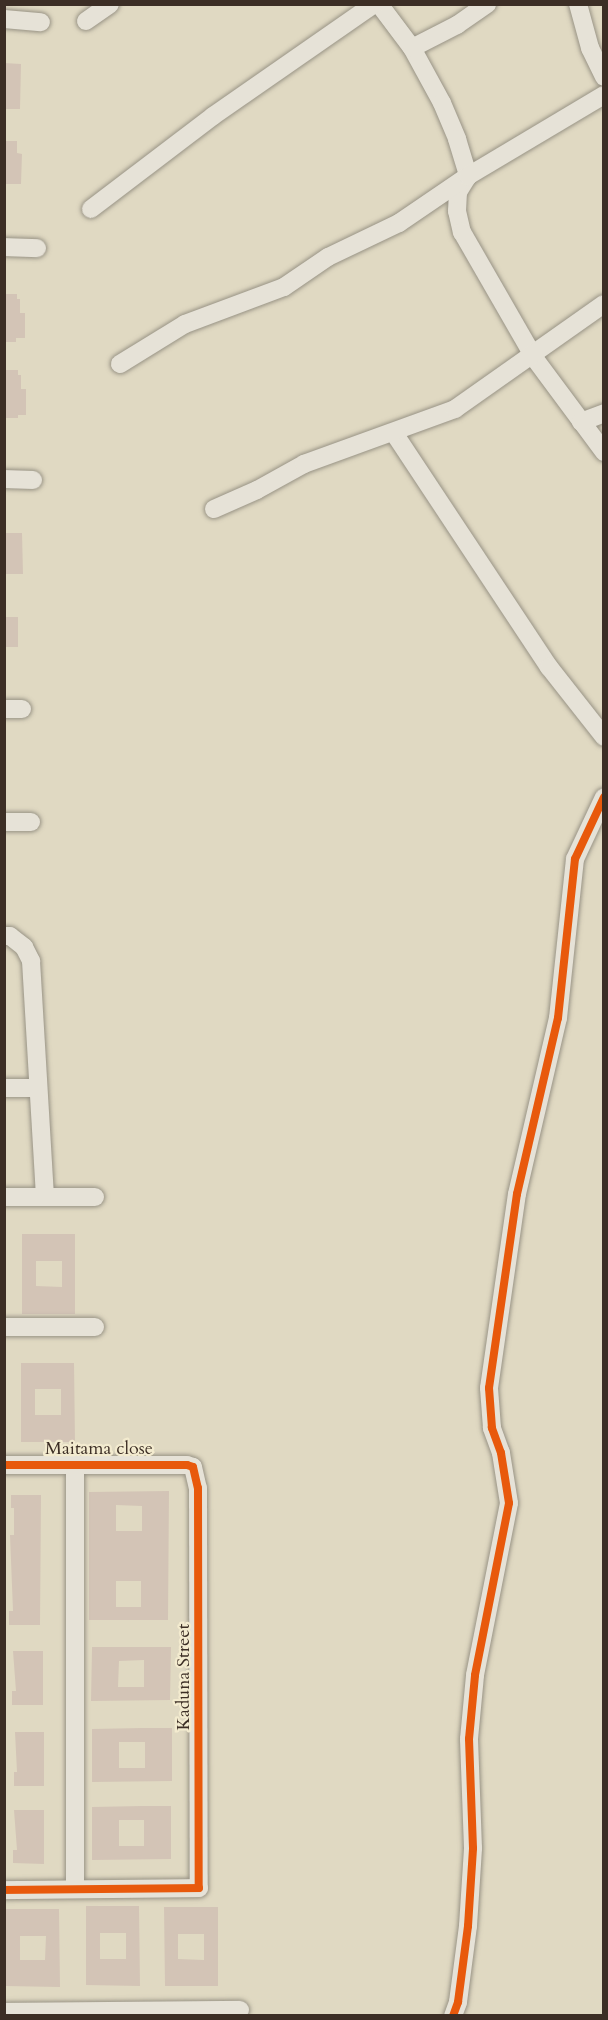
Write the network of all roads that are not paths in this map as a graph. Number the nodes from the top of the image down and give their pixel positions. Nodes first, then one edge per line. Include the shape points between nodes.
1 (110, 4) edge
2 (374, 4) edge
3 (379, 4) edge
4 (487, 4) edge
5 (578, 4) edge
6 (4, 19) edge
7 (87, 21) dead end
8 (41, 22) dead end
9 (412, 48) junction
10 (603, 77) edge
11 (603, 95) edge
12 (468, 176) junction
13 (91, 208) dead end
14 (4, 247) edge
15 (37, 248) dead end
16 (603, 304) edge
17 (531, 353) junction
18 (120, 364) dead end
19 (603, 413) edge
20 (581, 422) junction
21 (394, 433) junction
22 (603, 452) edge
23 (4, 479) edge
24 (33, 480) dead end
25 (214, 509) dead end
26 (603, 737) edge
27 (603, 796) edge
28 (4, 822) edge
29 (31, 822) dead end
30 (4, 936) edge
31 (4, 1088) edge
32 (37, 1088) junction
33 (4, 1197) edge
34 (45, 1197) junction
35 (95, 1197) dead end
36 (4, 1327) edge
37 (95, 1327) dead end
38 (75, 1464) junction
39 (4, 1465) edge
40 (193, 1467) joint
41 (75, 1889) junction
42 (4, 1890) edge
43 (240, 2010) dead end
44 (4, 2012) edge
45 (453, 2016) edge

1 - 7 street
2 - 13 street via 213,116
3 - 9 street
4 - 9 street
5 - 10 street
6 - 8 street
9 - 12 street via 442,103
11 - 12 street
12 - 17 street via 458,192 462,232
12 - 18 street via 399,223 328,257 284,288 185,324
14 - 15 street
16 - 17 street
17 - 20 street
17 - 21 street via 455,409
19 - 20 street
20 - 22 street
21 - 25 street via 304,464
21 - 26 street via 549,667
23 - 24 street
27 - 45 street via 575,859 558,1018 517,1194 489,1388 492,1428 501,1453 509,1503 475,1675 469,1739 471,1892
28 - 29 street
30 - 32 street via 24,947 31,961
31 - 32 street
32 - 34 street
33 - 34 street
34 - 35 street
36 - 37 street
38 - 39 street, Maitama close
38 - 40 street, Maitama close
38 - 41 street, Maitama close
40 - 41 street, Kaduna Street via 198,1488 199,1888
41 - 42 street
43 - 44 street

